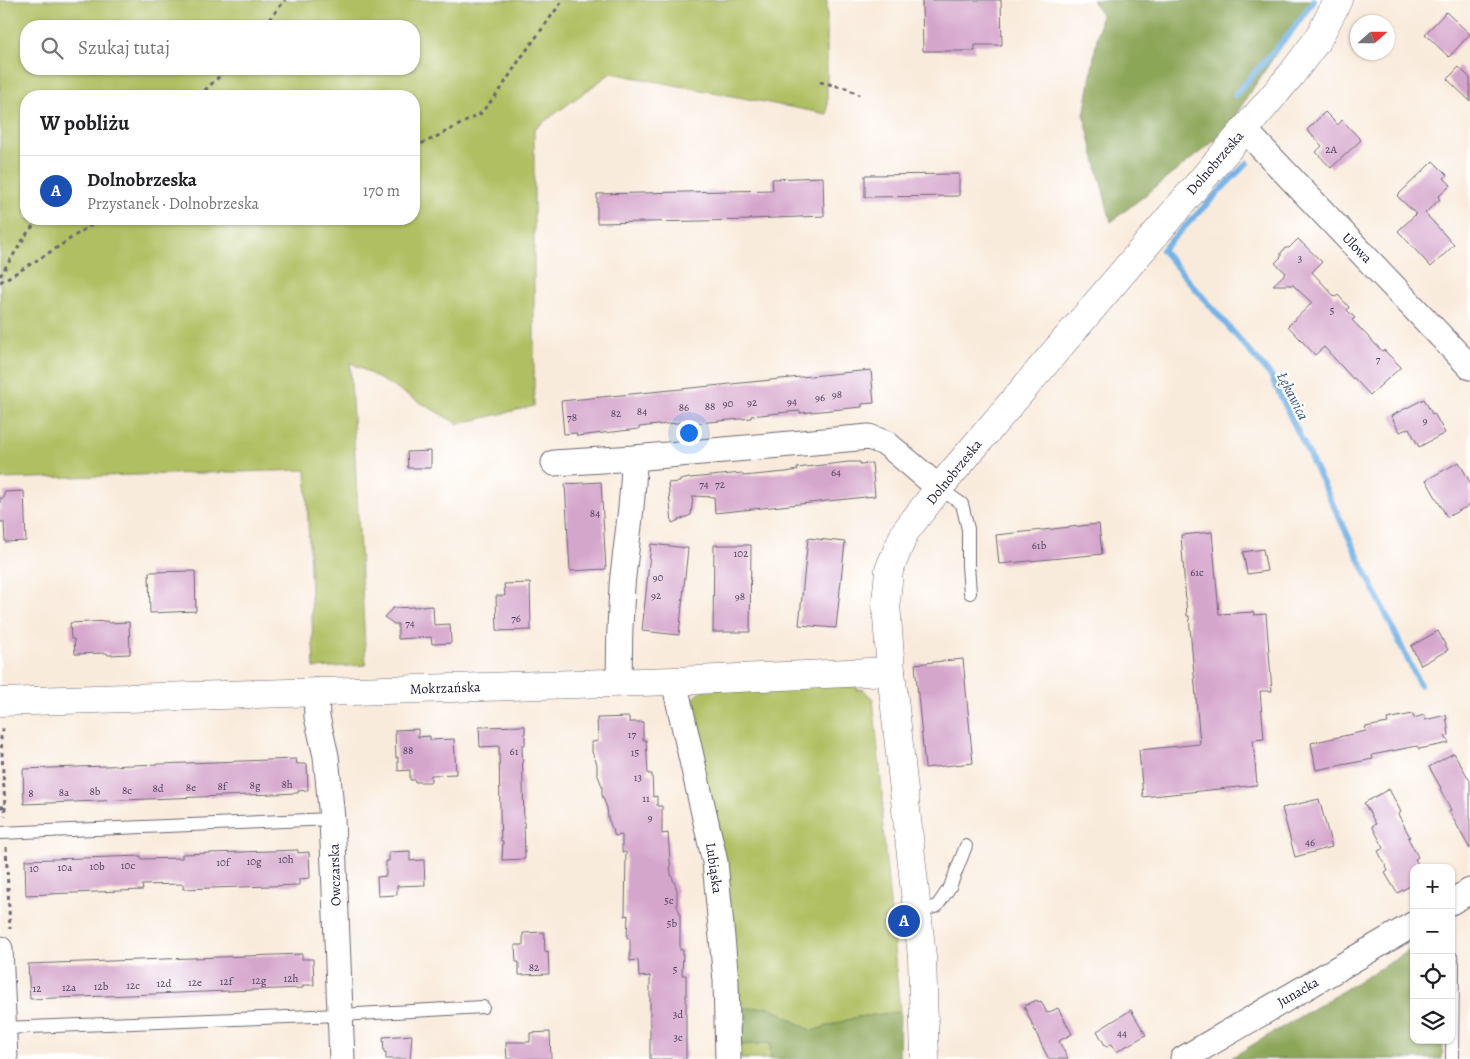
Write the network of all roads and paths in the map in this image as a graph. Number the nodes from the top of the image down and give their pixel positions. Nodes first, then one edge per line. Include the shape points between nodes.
1 (285, 0) edge
2 (563, 0) edge
3 (1338, 0) edge
4 (269, 20) edge
5 (221, 75) edge
6 (820, 82) dead end
7 (205, 90) edge
8 (859, 95) dead end
9 (1244, 129) junction
10 (420, 144) edge
11 (34, 225) edge
12 (92, 225) edge
13 (0, 276) edge
14 (0, 282) edge
15 (1470, 367) edge
16 (634, 458) junction
17 (554, 463) dead end
18 (939, 488) junction
19 (970, 593) dead end
20 (891, 671) junction
21 (674, 681) junction
22 (619, 682) junction
23 (316, 691) junction
24 (8, 702) edge
25 (0, 807) edge
26 (332, 820) junction
27 (0, 833) edge
28 (966, 846) dead end
29 (1470, 891) edge
30 (1455, 900) edge
31 (918, 912) junction
32 (1410, 926) edge
33 (0, 949) edge
34 (1453, 999) edge
35 (483, 1007) dead end
36 (340, 1015) junction
37 (4, 1028) junction
38 (5, 1059) edge
39 (342, 1059) edge
40 (728, 1059) edge
41 (925, 1059) edge
42 (1183, 1059) edge
43 (1452, 1059) edge

1 - 4 path
2 - 10 path via 480,114
3 - 9 street, Dolnobrzeska via 1318,39
5 - 7 path
6 - 8 path via 846,88
9 - 15 street, Ulowa
9 - 18 street, Dolnobrzeska
11 - 13 path
12 - 14 path
16 - 17 street
16 - 18 street via 869,437 887,444
16 - 22 street via 622,586
18 - 19 lane via 962,504 968,529
18 - 20 street, Dolnobrzeska via 905,532 889,570 886,603
20 - 21 street, Mokrzańska
20 - 31 street, Dolnobrzeska
21 - 22 street, Mokrzańska
21 - 40 street, Lubiąska via 715,862 726,981
22 - 23 street, Mokrzańska
23 - 24 street, Mokrzańska
23 - 26 street, Owczarska
24 - 25 path via 18,714 4,723 1,737 5,807
26 - 27 lane
26 - 36 street, Owczarska
28 - 31 lane via 950,887 937,906
29 - 30 street
31 - 41 street, Dolnobrzeska
32 - 42 street, Junacka
33 - 37 street
34 - 43 lane
35 - 36 lane
36 - 37 lane
36 - 39 street, Owczarska
37 - 38 street

